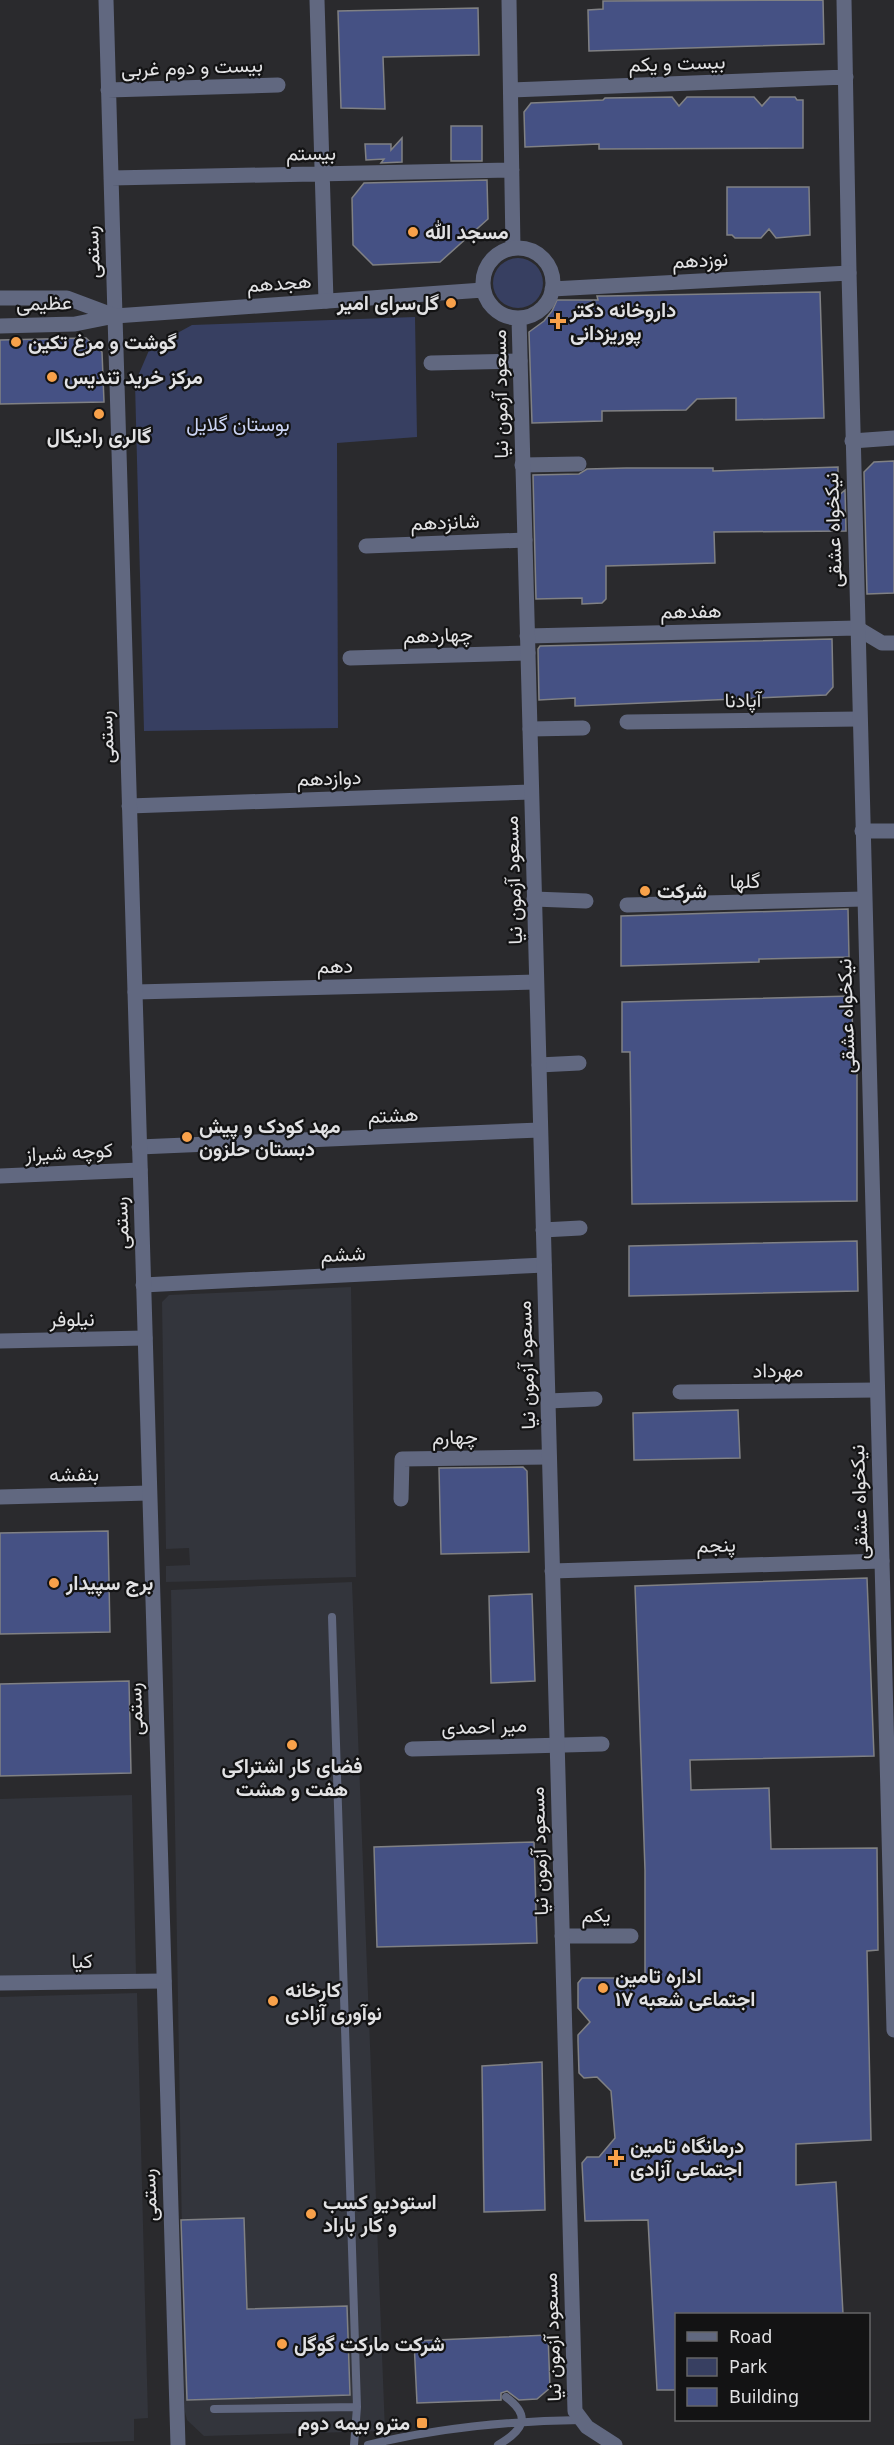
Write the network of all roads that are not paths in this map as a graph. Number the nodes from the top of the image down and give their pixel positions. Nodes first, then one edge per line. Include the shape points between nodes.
1 (106, 0) edge
2 (317, 0) edge
3 (509, 0) edge
4 (844, 0) edge
5 (846, 77) junction
6 (278, 85) dead end
7 (108, 90) junction
8 (510, 90) junction
9 (512, 170) junction
10 (322, 174) junction
11 (111, 178) junction
12 (513, 248) junction
13 (849, 273) junction
14 (552, 289) junction
15 (483, 290) junction
16 (0, 298) edge
17 (326, 301) junction
18 (115, 316) junction
19 (519, 318) junction
20 (0, 326) edge
21 (520, 361) junction
22 (430, 363) dead end
23 (894, 438) edge
24 (852, 441) junction
25 (579, 464) dead end
26 (522, 465) junction
27 (525, 540) junction
28 (366, 546) dead end
29 (857, 628) junction
30 (527, 636) junction
31 (894, 643) edge
32 (528, 653) junction
33 (350, 658) dead end
34 (859, 719) junction
35 (627, 722) dead end
36 (583, 728) dead end
37 (530, 729) junction
38 (531, 792) junction
39 (129, 807) junction
40 (862, 831) junction
41 (894, 831) edge
42 (534, 899) junction
43 (864, 899) junction
44 (586, 901) dead end
45 (627, 905) dead end
46 (536, 982) junction
47 (135, 992) junction
48 (579, 1063) dead end
49 (539, 1065) junction
50 (540, 1130) junction
51 (139, 1147) junction
52 (140, 1170) junction
53 (0, 1176) edge
54 (580, 1228) dead end
55 (543, 1230) junction
56 (544, 1265) junction
57 (143, 1285) junction
58 (145, 1338) junction
59 (0, 1341) edge
60 (877, 1390) junction
61 (680, 1392) dead end
62 (595, 1399) dead end
63 (548, 1401) junction
64 (549, 1457) junction
65 (149, 1493) junction
66 (0, 1497) edge
67 (401, 1499) dead end
68 (882, 1561) junction
69 (552, 1571) junction
70 (332, 1617) dead end
71 (602, 1744) dead end
72 (557, 1745) junction
73 (412, 1749) dead end
74 (893, 1930) edge
75 (562, 1936) junction
76 (631, 1936) dead end
77 (164, 1981) junction
78 (0, 1983) edge
79 (894, 2030) edge
80 (506, 2397) dead end
81 (357, 2407) junction
82 (214, 2409) dead end
83 (578, 2416) junction
84 (522, 2421) junction
85 (178, 2445) edge
86 (354, 2445) edge
87 (368, 2445) edge
88 (498, 2445) edge
89 (615, 2445) edge

1 - 7 street, رستمی
2 - 10 street
3 - 8 street
4 - 5 street, نیکخواه عشقی
5 - 8 street, بیست و یکم
5 - 13 street, نیکخواه عشقی
6 - 7 street, بیست و دوم غربی
7 - 11 street, رستمی
8 - 9 street
9 - 10 street, بیستم
9 - 12 street
10 - 11 street, بیستم
10 - 17 street
11 - 18 street, رستمی
12 - 14 street via 525,248 543,259 552,278
12 - 15 street via 502,251 486,267
13 - 14 street, نوزدهم
13 - 24 street, نیکخواه عشقی
14 - 19 street via 541,309
15 - 17 street, هجدهم
15 - 19 street via 496,310
16 - 18 street, عظیمی via 67,297
17 - 18 street, هجدهم
18 - 20 street, عظیمی via 75,324
18 - 39 street, رستمی
19 - 21 street, مسعود آزمون نیا
21 - 22 street
21 - 26 street, مسعود آزمون نیا
23 - 24 street
24 - 29 street, نیکخواه عشقی
25 - 26 street
26 - 27 street, مسعود آزمون نیا
27 - 28 street, شانزدهم
27 - 30 street, مسعود آزمون نیا
29 - 30 street, هفدهم
29 - 31 street via 882,643
29 - 34 street, نیکخواه عشقی
30 - 32 street, مسعود آزمون نیا
32 - 33 street, چهاردهم
32 - 37 street, مسعود آزمون نیا
34 - 35 street, آپادنا
34 - 40 street, نیکخواه عشقی
36 - 37 street
37 - 38 street, مسعود آزمون نیا
38 - 39 street, دوازدهم
38 - 42 street, مسعود آزمون نیا
39 - 47 street, رستمی
40 - 41 street
40 - 43 street, نیکخواه عشقی
42 - 44 street
42 - 46 street, مسعود آزمون نیا
43 - 45 street, گلها
43 - 60 street, نیکخواه عشقی
46 - 47 street, دهم
46 - 49 street, مسعود آزمون نیا
47 - 51 street, رستمی
48 - 49 street
49 - 50 street, مسعود آزمون نیا
50 - 51 street, هشتم
50 - 55 street, مسعود آزمون نیا
51 - 52 street, رستمی
52 - 53 street, کوچه شیراز
52 - 57 street, رستمی
54 - 55 street
55 - 56 street, مسعود آزمون نیا
56 - 57 street, ششم
56 - 63 street, مسعود آزمون نیا
57 - 58 street, رستمی
58 - 59 street, نیلوفر
58 - 65 street, رستمی
60 - 61 street, مهرداد
60 - 68 street, نیکخواه عشقی
62 - 63 street
63 - 64 street, مسعود آزمون نیا
64 - 67 street, چهارم via 402,1459
64 - 69 street, مسعود آزمون نیا
65 - 66 street, بنفشه
65 - 77 street, رستمی
68 - 69 street, پنجم
68 - 74 street, نیکخواه عشقی
69 - 72 street, مسعود آزمون نیا
70 - 81 lane
71 - 72 street, میر احمدی
72 - 73 street, میر احمدی
72 - 75 street, مسعود آزمون نیا
74 - 79 street, نیکخواه عشقی
75 - 76 street, یکم
75 - 83 street, مسعود آزمون نیا
77 - 78 street, کیا
77 - 85 street, رستمی
80 - 84 lane via 517,2406
81 - 82 lane
81 - 86 lane
83 - 84 lane
83 - 89 street
84 - 87 lane
84 - 88 lane via 513,2436

